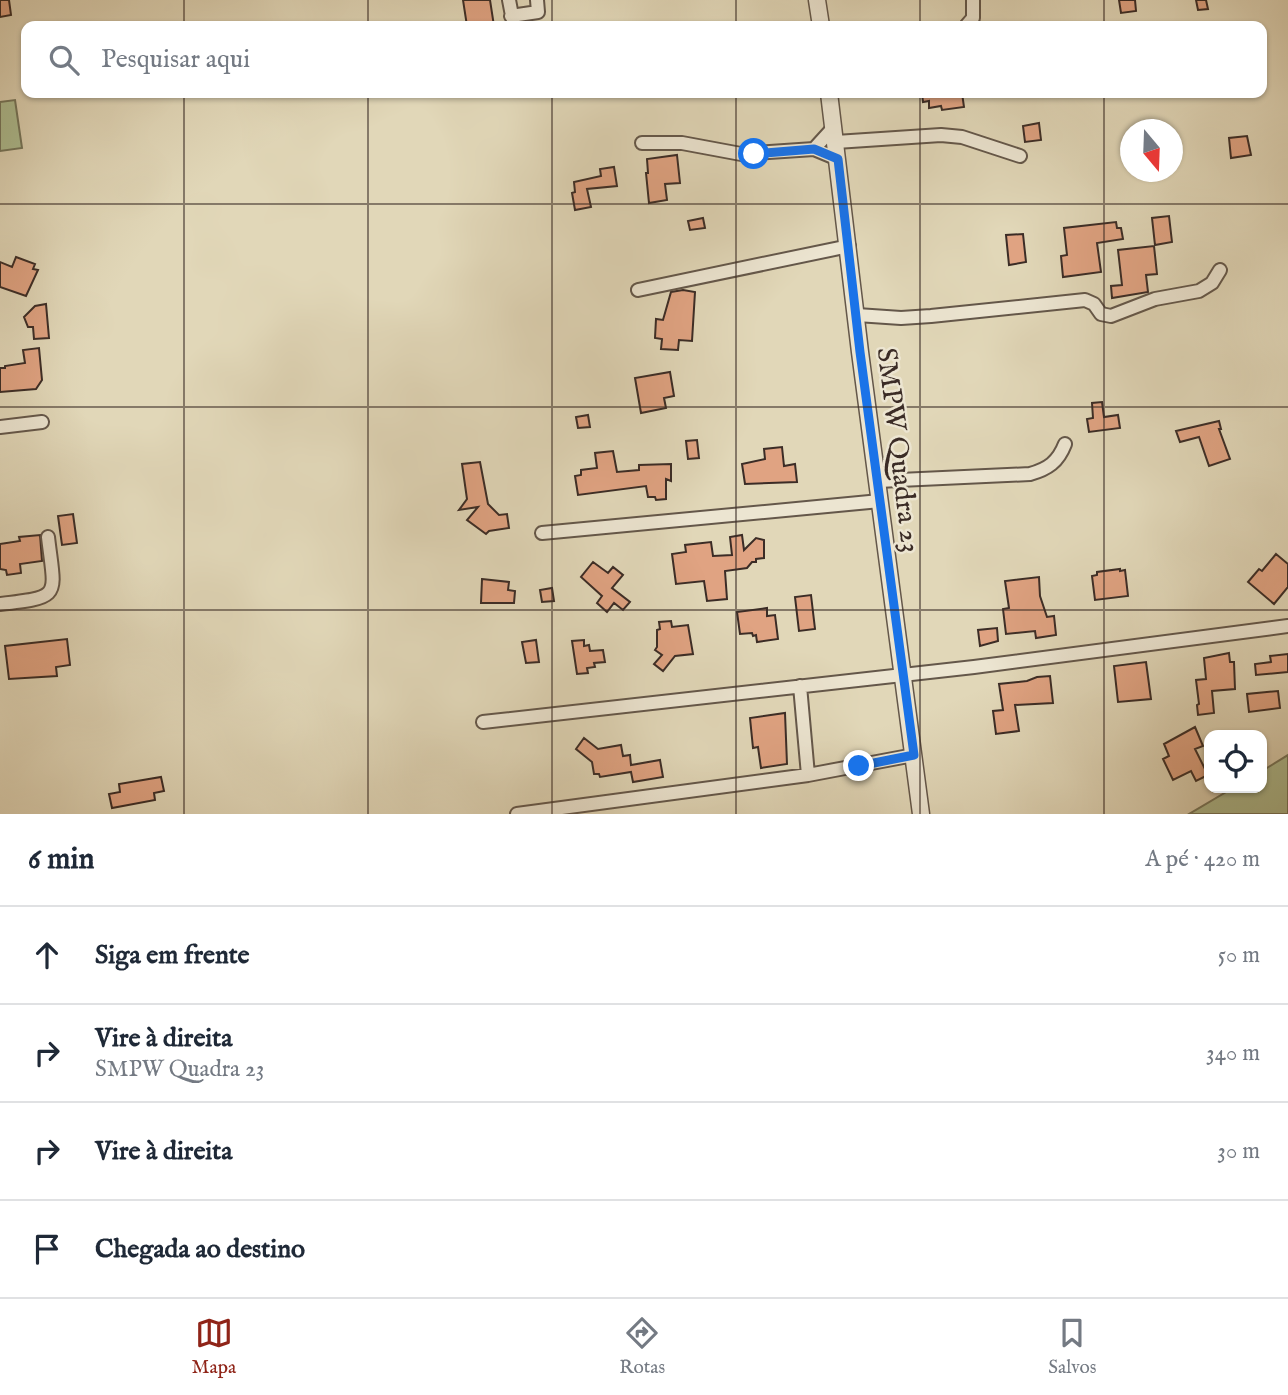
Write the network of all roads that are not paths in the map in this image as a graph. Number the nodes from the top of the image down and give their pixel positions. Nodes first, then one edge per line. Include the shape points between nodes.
1 (509, 0) edge
2 (537, 0) edge
3 (817, 0) edge
4 (973, 0) edge
5 (513, 21) edge
6 (820, 21) edge
7 (970, 21) edge
8 (830, 98) edge
9 (835, 134) junction
10 (642, 143) dead end
11 (814, 149) junction
12 (1020, 156) dead end
13 (838, 159) junction
14 (849, 246) junction
15 (1220, 270) dead end
16 (638, 290) dead end
17 (857, 315) junction
18 (42, 422) dead end
19 (0, 427) edge
20 (1065, 444) dead end
21 (878, 481) junction
22 (880, 501) junction
23 (542, 533) dead end
24 (48, 537) dead end
25 (0, 604) edge
26 (1288, 626) edge
27 (902, 673) junction
28 (800, 687) junction
29 (483, 722) dead end
30 (914, 755) junction
31 (808, 775) junction
32 (517, 814) edge
33 (921, 814) edge

1 - 5 street
2 - 5 street via 538,12
3 - 6 street
4 - 7 street
8 - 9 street, SMPW Quadra 23
9 - 11 street
9 - 12 street via 962,136
9 - 13 street, SMPW Quadra 23
10 - 11 street via 741,154
11 - 13 street
13 - 14 street, SMPW Quadra 23
14 - 16 street
14 - 17 street, SMPW Quadra 23
15 - 17 street via 1212,283 1199,291 1155,299 1111,316 1101,314 1085,299 911,317
17 - 21 street, SMPW Quadra 23
18 - 19 street
20 - 21 street via 1053,464 1030,474
21 - 22 street, SMPW Quadra 23
22 - 23 street
22 - 27 street, SMPW Quadra 23
24 - 25 street via 51,592 44,598
26 - 27 street
27 - 28 street
27 - 30 street, SMPW Quadra 23
28 - 29 street
28 - 31 street
30 - 31 street
30 - 33 street, SMPW Quadra 23
31 - 32 street

